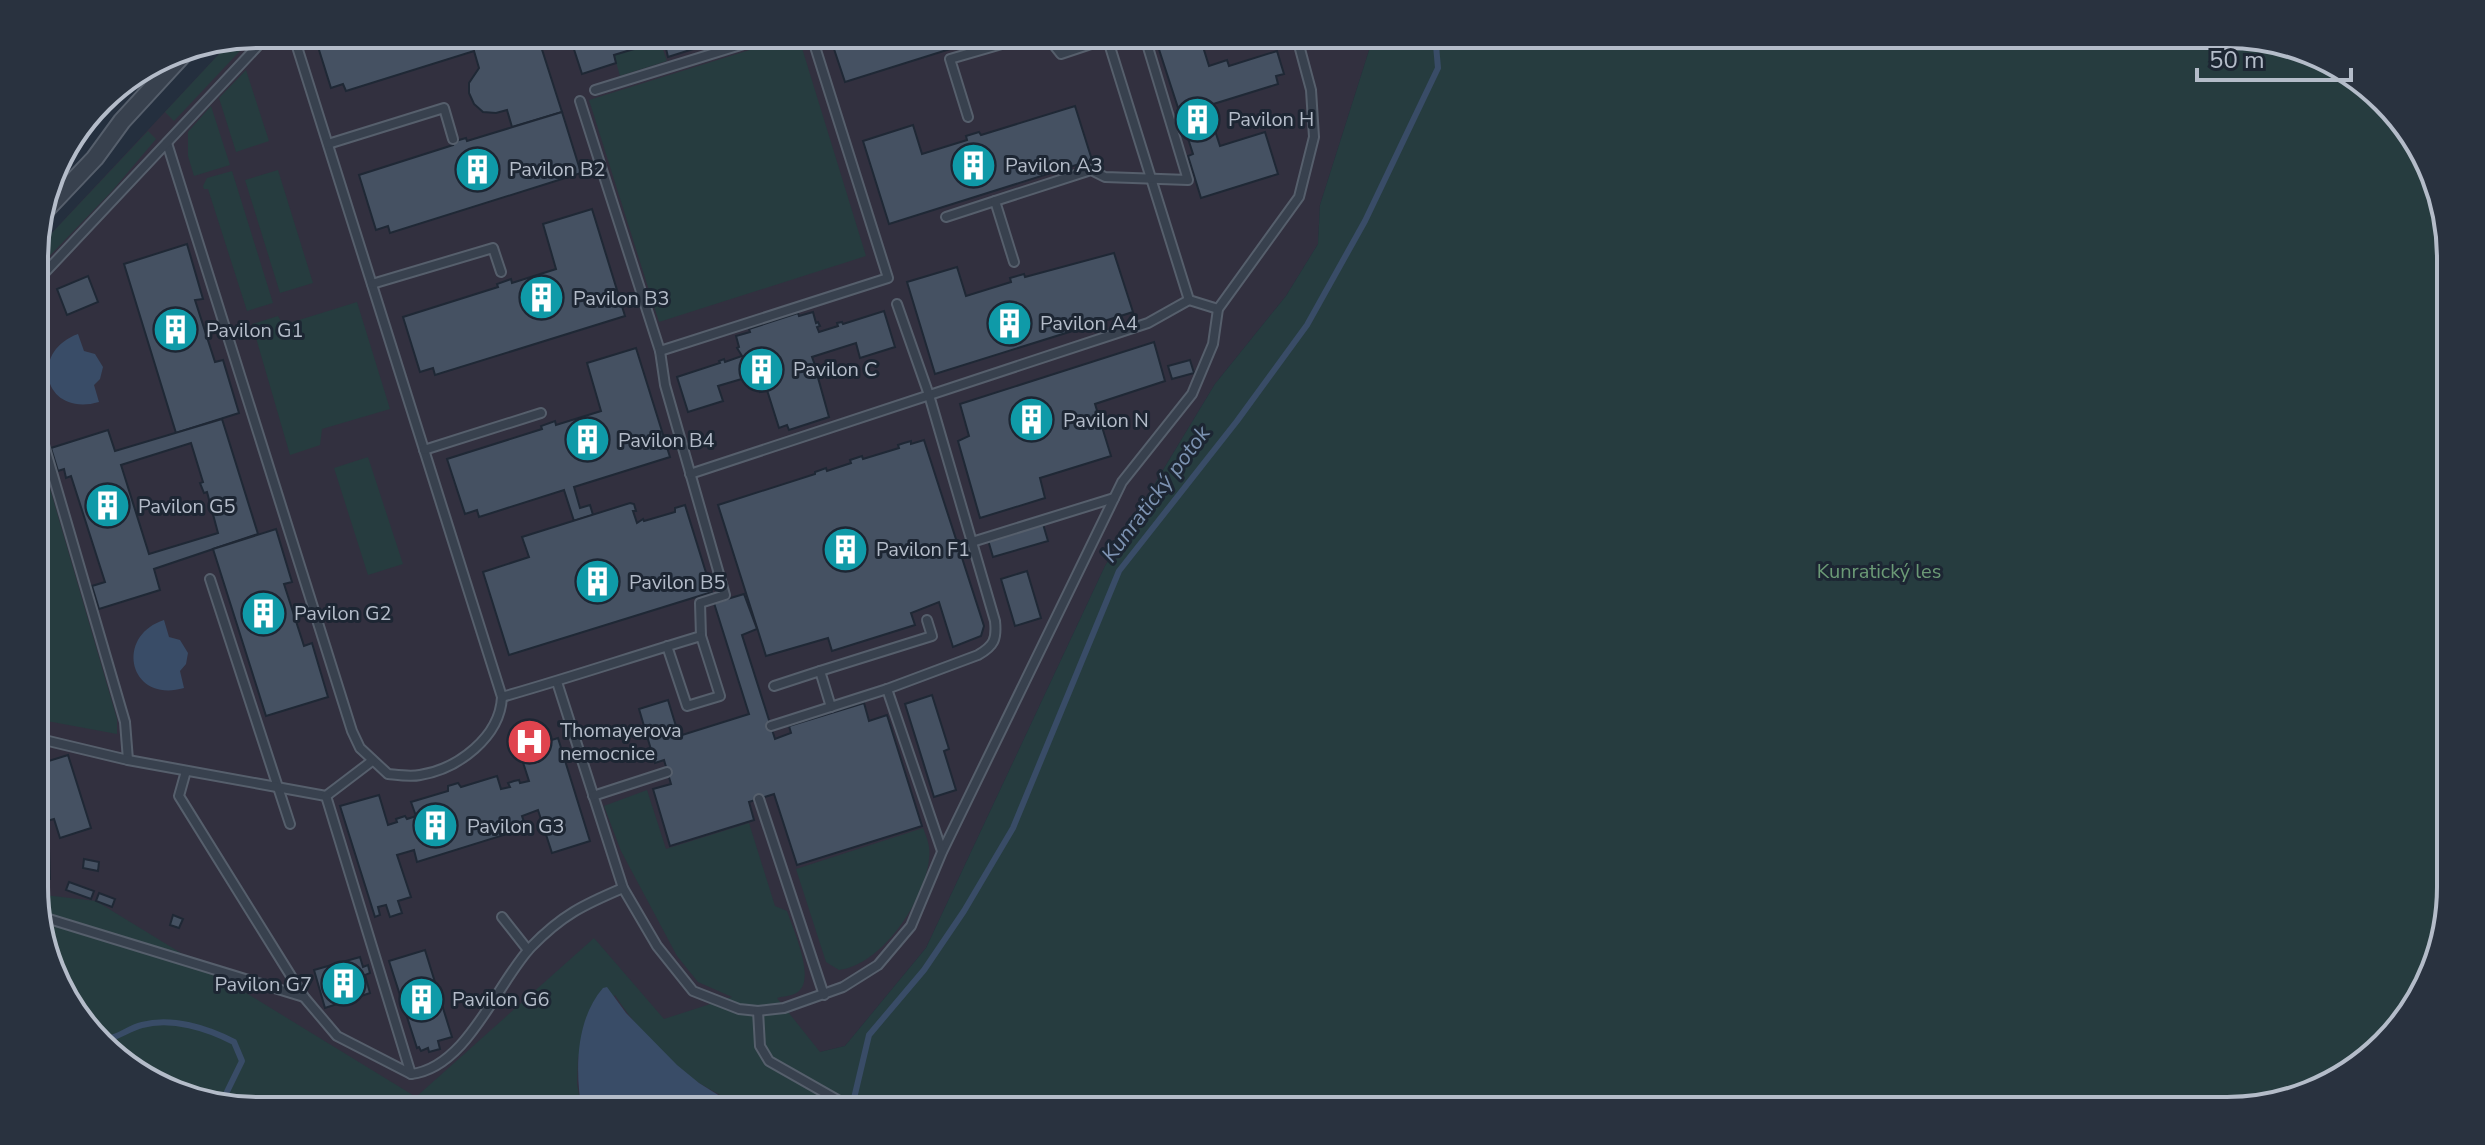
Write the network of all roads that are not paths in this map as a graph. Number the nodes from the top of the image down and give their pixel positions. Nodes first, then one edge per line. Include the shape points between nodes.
1 (256, 48) edge
2 (297, 48) edge
3 (731, 48) edge
4 (815, 48) edge
5 (988, 48) edge
6 (1056, 48) edge
7 (1076, 48) edge
8 (1110, 48) edge
9 (1148, 48) edge
10 (1300, 48) edge
11 (172, 67) edge
12 (595, 90) dead end
13 (580, 101) dead end
14 (968, 117) dead end
15 (453, 139) dead end
16 (167, 143) junction
17 (328, 144) junction
18 (1151, 180) junction
19 (57, 199) edge
20 (995, 201) junction
21 (946, 217) dead end
22 (1014, 262) dead end
23 (48, 269) edge
24 (501, 272) dead end
25 (372, 284) junction
26 (1189, 300) junction
27 (897, 304) dead end
28 (1218, 309) junction
29 (660, 351) junction
30 (929, 395) junction
31 (541, 413) dead end
32 (424, 450) junction
33 (48, 458) edge
34 (690, 474) junction
35 (1114, 498) junction
36 (972, 542) junction
37 (210, 579) dead end
38 (927, 620) dead end
39 (701, 636) junction
40 (667, 646) junction
41 (820, 671) junction
42 (557, 682) junction
43 (774, 686) dead end
44 (887, 689) junction
45 (502, 697) junction
46 (831, 707) junction
47 (771, 726) dead end
48 (48, 741) edge
49 (128, 760) junction
50 (372, 761) junction
51 (186, 771) junction
52 (667, 772) dead end
53 (279, 789) junction
54 (326, 796) junction
55 (593, 796) junction
56 (759, 799) dead end
57 (290, 824) dead end
58 (942, 852) junction
59 (623, 888) junction
60 (502, 917) dead end
61 (51, 920) edge
62 (528, 950) junction
63 (824, 995) junction
64 (304, 997) junction
65 (758, 1011) junction
66 (411, 1074) junction
67 (832, 1097) edge

1 - 16 lane
2 - 17 lane
3 - 12 lane
4 - 29 lane via 888,278
5 - 14 lane via 950,59
6 - 7 lane via 1061,54
8 - 18 lane
9 - 18 lane via 1188,180
10 - 28 lane via 1311,90 1314,137 1299,197
11 - 19 street
13 - 29 lane
15 - 17 lane via 444,108
16 - 23 lane
16 - 50 lane via 352,731
17 - 25 lane
18 - 20 lane via 1105,177 1091,170
18 - 26 lane
20 - 21 lane
20 - 22 lane
24 - 25 lane via 493,248
25 - 32 lane
26 - 28 lane
26 - 30 lane via 1148,323
27 - 30 lane
28 - 35 lane via 1213,344 1192,394
29 - 34 lane
30 - 34 lane
30 - 36 lane
31 - 32 lane
32 - 45 lane
33 - 49 lane via 125,722
34 - 39 lane via 725,595 700,603
35 - 36 lane
35 - 58 lane
36 - 44 lane via 995,621 997,635 991,648
37 - 53 lane
38 - 41 lane via 932,636
39 - 40 lane
39 - 40 lane via 720,696 687,706
40 - 42 lane
41 - 43 lane
41 - 46 lane
42 - 45 lane
42 - 55 lane
44 - 46 lane
44 - 58 lane
45 - 50 lane via 501,714 486,737 454,765 419,775 388,774
46 - 47 lane
48 - 49 lane
49 - 51 lane
50 - 54 lane
51 - 53 lane
51 - 64 lane via 179,796
52 - 55 lane
53 - 54 lane
53 - 57 lane
54 - 66 lane
55 - 59 lane
56 - 63 lane
58 - 63 lane via 911,926 878,965
59 - 62 lane via 578,907
59 - 65 lane via 657,946 693,991
60 - 62 lane
61 - 64 lane
62 - 66 lane via 452,1054
63 - 65 lane
64 - 66 lane via 337,1036
65 - 67 lane via 760,1046 769,1061

